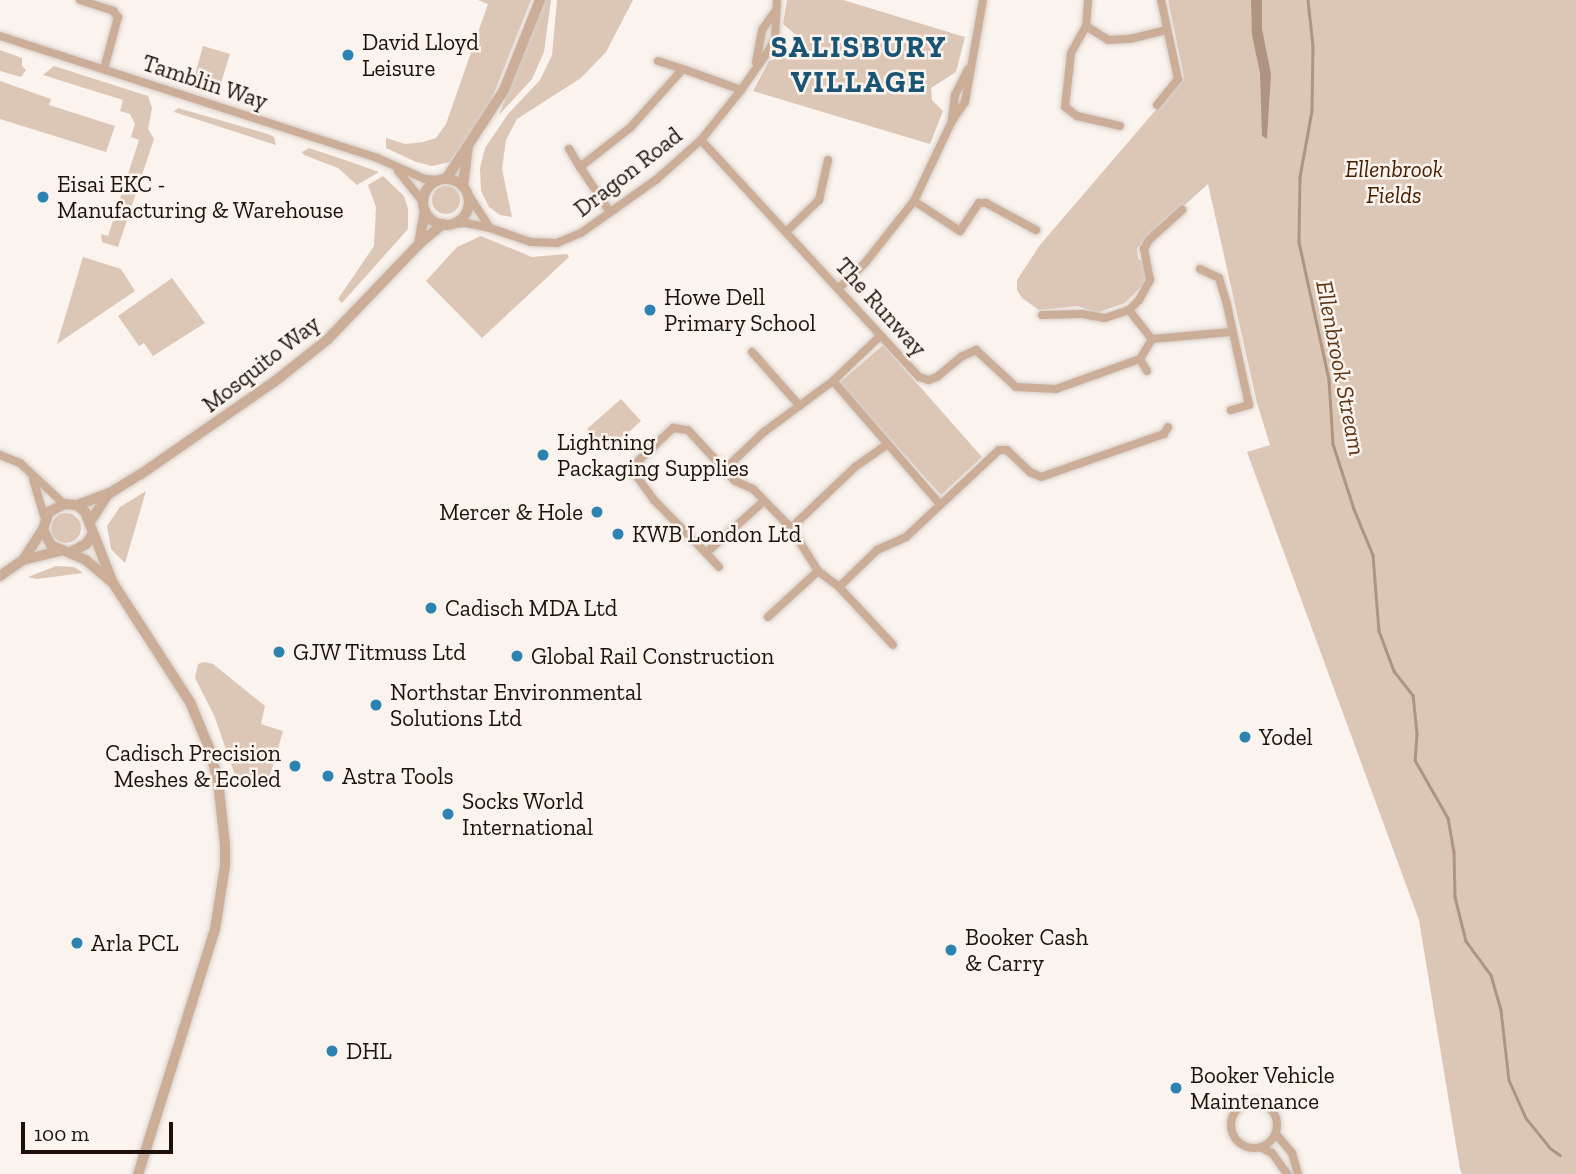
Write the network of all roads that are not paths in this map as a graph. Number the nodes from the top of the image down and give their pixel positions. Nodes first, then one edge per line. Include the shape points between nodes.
1 (83, 0) edge
2 (540, 0) edge
3 (777, 0) edge
4 (983, 0) edge
5 (1088, 0) edge
6 (1161, 0) edge
7 (775, 10) junction
8 (1086, 26) junction
9 (1166, 30) junction
10 (0, 36) edge
11 (658, 61) dead end
12 (756, 64) junction
13 (104, 69) junction
14 (682, 69) junction
15 (741, 90) junction
16 (1157, 105) dead end
17 (1120, 126) dead end
18 (701, 140) junction
19 (468, 147) junction
20 (569, 149) dead end
21 (828, 160) dead end
22 (580, 167) junction
23 (396, 169) junction
24 (443, 179) junction
25 (466, 190) junction
26 (914, 201) junction
27 (424, 206) junction
28 (1182, 210) dead end
29 (610, 212) junction
30 (447, 224) junction
31 (490, 228) junction
32 (1036, 230) dead end
33 (787, 231) junction
34 (419, 244) junction
35 (1200, 269) dead end
36 (838, 289) junction
37 (1129, 310) junction
38 (1042, 315) dead end
39 (1231, 332) junction
40 (880, 337) junction
41 (1152, 340) junction
42 (752, 352) dead end
43 (1140, 359) junction
44 (1147, 371) dead end
45 (833, 381) junction
46 (800, 406) junction
47 (1231, 410) dead end
48 (1168, 427) dead end
49 (887, 445) junction
50 (0, 455) edge
51 (726, 468) junction
52 (32, 476) junction
53 (110, 493) junction
54 (764, 501) junction
55 (64, 504) junction
56 (940, 504) junction
57 (77, 505) junction
58 (90, 522) junction
59 (44, 524) junction
60 (791, 528) junction
61 (92, 535) junction
62 (60, 551) junction
63 (71, 552) junction
64 (706, 553) junction
65 (23, 560) junction
66 (719, 566) dead end
67 (818, 571) junction
68 (0, 576) edge
69 (113, 583) junction
70 (839, 587) junction
71 (768, 617) dead end
72 (892, 645) dead end
73 (1276, 1134) junction
74 (1262, 1148) junction
75 (138, 1174) edge
76 (1287, 1174) edge
77 (1298, 1174) edge

1 - 13 street via 118,17
2 - 19 street via 504,90
3 - 7 street, Dragon Road
4 - 26 street via 969,91
5 - 8 street
6 - 9 street
7 - 12 street, Dragon Road via 762,30
7 - 12 street, Dragon Road via 775,38
8 - 9 street via 1108,40 1129,40
8 - 17 street via 1071,53 1065,107 1077,116
9 - 16 street via 1178,79
10 - 13 street, Tamblin Way
11 - 14 street
12 - 15 street, Dragon Road
13 - 23 street, Tamblin Way via 377,158
14 - 15 street
14 - 22 street via 630,128
15 - 18 street, Dragon Road
18 - 29 street, Dragon Road
18 - 33 street, The Runway
19 - 24 street
19 - 25 street
20 - 22 street
21 - 33 street via 818,200
22 - 29 street
23 - 24 street, Tamblin Way via 425,179
23 - 27 street, Tamblin Way
24 - 25 street
24 - 27 street via 429,187
25 - 30 street via 467,212
25 - 31 street
26 - 32 street via 960,231 979,203
26 - 36 street
27 - 30 street via 433,221
27 - 34 street
28 - 37 street via 1144,249 1150,280
29 - 31 street, Dragon Road via 582,233 557,243 531,242
30 - 31 street, Dragon Road
30 - 34 street, Mosquito Way
33 - 36 street, The Runway
34 - 53 street, Mosquito Way via 313,351 203,433
35 - 39 street via 1219,278
36 - 40 street, The Runway
37 - 38 street via 1105,318
37 - 41 street
39 - 41 street
39 - 47 street via 1249,405
40 - 43 street, The Runway via 919,377 929,380 970,351 980,352 1010,384 1029,388 1056,389
40 - 45 street
41 - 43 street
42 - 46 street
43 - 44 street
45 - 46 street
45 - 49 street
46 - 51 street
48 - 56 street via 1164,434 1041,477 1007,450 999,450
49 - 56 street
49 - 60 street via 855,467
50 - 52 street via 20,463
51 - 54 street via 735,481 753,489
51 - 64 street via 688,430 673,428 634,465 654,500
52 - 55 street
52 - 59 street
53 - 57 street, Mosquito Way
53 - 58 street, Mosquito Way
54 - 60 street
54 - 64 street
55 - 57 street
55 - 59 street via 55,508
56 - 70 street via 906,537 877,550
57 - 58 street
58 - 61 street
59 - 62 street via 51,545
59 - 65 street
60 - 67 street
61 - 63 street
61 - 69 street
62 - 63 street
62 - 65 street
63 - 69 street
64 - 66 street
65 - 68 street
67 - 70 street
67 - 71 street
69 - 75 street via 169,667 202,728 222,800 225,844 215,929
70 - 72 street
73 - 74 street
73 - 74 street via 1277,1119 1269,1107 1254,1102 1238,1108 1231,1121 1233,1138 1246,1147
73 - 77 street via 1292,1153
74 - 76 street via 1272,1153

